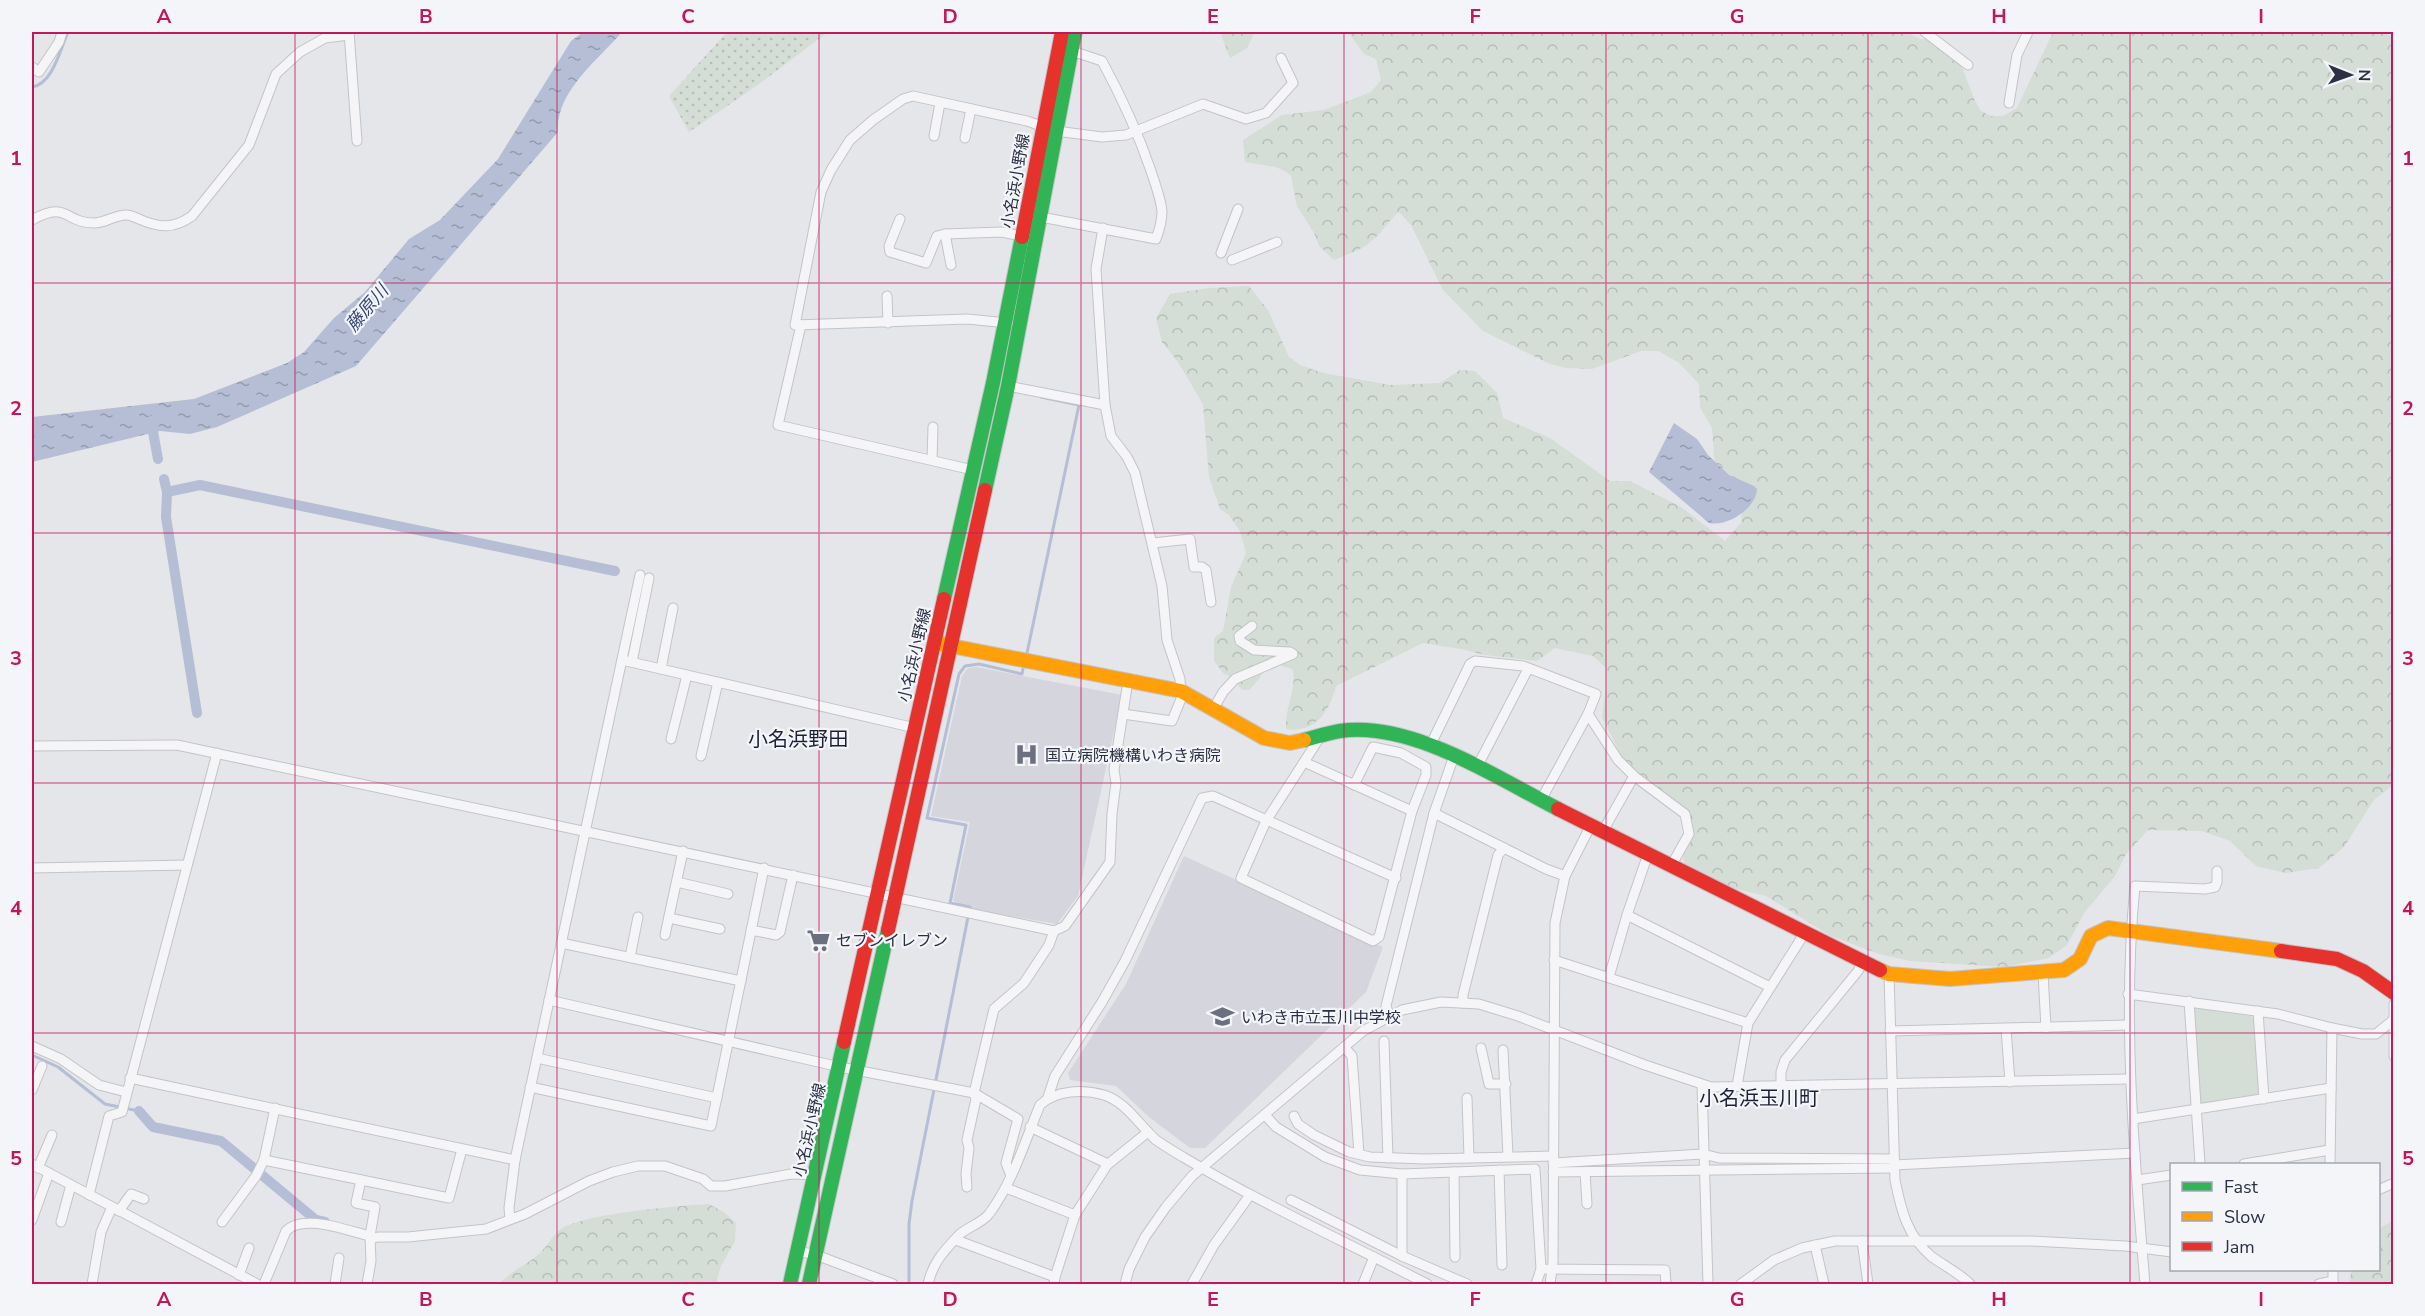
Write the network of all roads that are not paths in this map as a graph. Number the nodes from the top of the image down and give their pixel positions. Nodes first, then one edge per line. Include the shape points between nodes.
1 (62, 32) edge
2 (1062, 32) edge
3 (1076, 32) edge
4 (1924, 32) edge
5 (2028, 32) edge
6 (349, 33) edge
7 (1072, 51) junction
8 (1281, 58) dead end
9 (1968, 64) dead end
10 (32, 67) edge
11 (940, 103) junction
12 (2009, 103) dead end
13 (971, 109) junction
14 (1041, 126) junction
15 (1056, 131) junction
16 (1137, 131) junction
17 (934, 136) dead end
18 (965, 138) dead end
19 (357, 141) dead end
20 (1238, 210) dead end
21 (1041, 217) junction
22 (900, 219) dead end
23 (32, 220) edge
24 (1103, 228) junction
25 (945, 234) junction
26 (1021, 236) junction
27 (1277, 242) dead end
28 (1221, 253) dead end
29 (1232, 260) dead end
30 (951, 265) dead end
31 (886, 296) dead end
32 (888, 323) junction
33 (1006, 323) junction
34 (801, 325) junction
35 (1020, 325) junction
36 (793, 365) junction
37 (804, 368) dead end
38 (1008, 386) junction
39 (1105, 405) junction
40 (933, 427) dead end
41 (932, 460) junction
42 (973, 470) junction
43 (1153, 543) junction
44 (1211, 602) dead end
45 (673, 608) dead end
46 (1252, 626) dead end
47 (933, 643) junction
48 (951, 646) junction
49 (622, 660) junction
50 (632, 662) junction
51 (661, 669) junction
52 (1528, 669) junction
53 (687, 675) junction
54 (1128, 681) junction
55 (718, 682) junction
56 (1181, 692) junction
57 (1214, 708) junction
58 (1123, 714) junction
59 (1588, 714) junction
60 (915, 729) junction
61 (1322, 734) junction
62 (671, 739) dead end
63 (1431, 744) junction
64 (32, 746) edge
65 (217, 753) junction
66 (701, 756) dead end
67 (1454, 756) junction
68 (1304, 762) junction
69 (1477, 767) junction
70 (1634, 776) junction
71 (1354, 785) junction
72 (1541, 800) junction
73 (1412, 811) junction
74 (1434, 813) junction
75 (1266, 821) junction
76 (1597, 828) junction
77 (585, 830) junction
78 (1504, 849) junction
79 (683, 851) junction
80 (1648, 854) junction
81 (187, 865) junction
82 (1671, 866) junction
83 (32, 868) edge
84 (764, 868) junction
85 (2217, 871) dead end
86 (793, 875) junction
87 (1565, 876) junction
88 (1396, 878) junction
89 (676, 882) junction
90 (728, 894) dead end
91 (878, 894) junction
92 (894, 896) junction
93 (1627, 915) junction
94 (638, 917) dead end
95 (669, 918) junction
96 (720, 929) dead end
97 (751, 930) junction
98 (2131, 930) junction
99 (1054, 932) junction
100 (1804, 933) junction
101 (665, 935) dead end
102 (561, 943) junction
103 (630, 957) junction
104 (1554, 960) junction
105 (1862, 963) junction
106 (2043, 973) junction
107 (1889, 974) junction
108 (1609, 977) junction
109 (741, 981) junction
110 (1770, 987) junction
111 (2394, 993) edge
112 (2128, 994) junction
113 (549, 1000) junction
114 (2189, 1001) junction
115 (1463, 1003) junction
116 (2394, 1004) edge
117 (2258, 1011) junction
118 (1390, 1017) junction
119 (2392, 1021) edge
120 (1748, 1023) junction
121 (2128, 1025) junction
122 (2046, 1028) junction
123 (2332, 1028) junction
124 (2006, 1029) junction
125 (1554, 1030) junction
126 (1890, 1031) junction
127 (729, 1040) junction
128 (1384, 1041) dead end
129 (32, 1046) edge
130 (1344, 1047) junction
131 (1481, 1048) dead end
132 (1503, 1050) dead end
133 (2394, 1056) edge
134 (537, 1058) junction
135 (42, 1066) dead end
136 (840, 1067) junction
137 (856, 1070) junction
138 (130, 1077) junction
139 (34, 1078) edge
140 (2130, 1079) junction
141 (2010, 1082) junction
142 (1506, 1084) junction
143 (1892, 1084) junction
144 (1702, 1085) junction
145 (1737, 1086) junction
146 (1781, 1086) junction
147 (530, 1088) junction
148 (2331, 1088) junction
149 (32, 1090) edge
150 (126, 1092) junction
151 (974, 1093) junction
152 (1048, 1097) junction
153 (717, 1098) junction
154 (1467, 1098) dead end
155 (2264, 1099) junction
156 (275, 1108) junction
157 (2196, 1109) junction
158 (1264, 1115) junction
159 (1294, 1116) dead end
160 (2133, 1119) junction
161 (1030, 1127) junction
162 (1148, 1132) junction
163 (52, 1135) dead end
164 (462, 1149) junction
165 (2330, 1150) junction
166 (2135, 1153) junction
167 (1359, 1154) junction
168 (1703, 1154) junction
169 (1508, 1156) junction
170 (1469, 1157) junction
171 (1389, 1158) junction
172 (264, 1160) junction
173 (515, 1160) junction
174 (2200, 1163) edge
175 (2250, 1163) edge
176 (2330, 1163) edge
177 (1108, 1164) junction
178 (1553, 1164) junction
179 (1894, 1164) junction
180 (35, 1166) edge
181 (1203, 1167) junction
182 (1499, 1170) junction
183 (1703, 1170) junction
184 (1454, 1172) junction
185 (1585, 1172) junction
186 (49, 1173) junction
187 (1402, 1174) junction
188 (816, 1175) junction
189 (2170, 1175) edge
190 (1011, 1176) junction
191 (361, 1180) junction
192 (2137, 1180) junction
193 (2394, 1184) edge
194 (71, 1185) junction
195 (967, 1187) dead end
196 (1006, 1188) junction
197 (2380, 1190) edge
198 (89, 1195) junction
199 (1250, 1195) junction
200 (144, 1199) dead end
201 (1291, 1200) dead end
202 (1587, 1204) dead end
203 (116, 1209) junction
204 (1075, 1215) junction
205 (510, 1218) junction
206 (32, 1220) edge
207 (61, 1222) dead end
208 (222, 1222) dead end
209 (370, 1238) junction
210 (956, 1240) junction
211 (1862, 1241) junction
212 (1917, 1241) junction
213 (1815, 1245) junction
214 (249, 1248) dead end
215 (2142, 1249) junction
216 (798, 1251) junction
217 (2170, 1252) edge
218 (816, 1255) junction
219 (1402, 1256) junction
220 (1374, 1257) junction
221 (1455, 1257) dead end
222 (339, 1258) dead end
223 (1502, 1265) dead end
224 (1541, 1269) junction
225 (1552, 1270) junction
226 (239, 1275) junction
227 (1055, 1281) edge
228 (1192, 1283) edge
229 (2333, 1283) edge
230 (92, 1284) edge
231 (257, 1284) edge
232 (264, 1284) edge
233 (334, 1284) edge
234 (367, 1284) edge
235 (790, 1284) edge
236 (809, 1284) edge
237 (893, 1284) edge
238 (928, 1284) edge
239 (1125, 1284) edge
240 (1204, 1284) edge
241 (1363, 1284) edge
242 (1427, 1284) edge
243 (1467, 1284) edge
244 (1536, 1284) edge
245 (1550, 1284) edge
246 (1666, 1284) edge
247 (1708, 1284) edge
248 (1741, 1284) edge
249 (1824, 1284) edge
250 (1868, 1284) edge
251 (1970, 1284) edge
252 (2145, 1284) edge
253 (2319, 1284) edge

1 - 10 street via 39,72
2 - 14 main road, 小名浜小野線
3 - 7 main road, 小名浜小野線
4 - 9 street
5 - 12 street via 2017,56
6 - 19 street
6 - 23 street via 325,38 308,47 276,74 249,145 192,216 182,223 158,226 126,215 94,223 62,212 47,212
7 - 15 main road, 小名浜小野線
7 - 16 street via 1102,61
8 - 16 street via 1293,83 1266,114 1246,119 1203,104
11 - 13 street
11 - 17 street
11 - 34 street via 908,97 873,120 842,151 821,192 795,325
13 - 14 street
13 - 18 street
14 - 15 street
14 - 26 main road, 小名浜小野線
15 - 16 street via 1102,137
15 - 21 main road, 小名浜小野線
16 - 24 street via 1158,190 1162,211 1159,232 1156,239
20 - 28 street
21 - 24 street
21 - 35 main road, 小名浜小野線
22 - 25 street via 889,246 891,252 911,259 926,263 937,236
24 - 39 street via 1095,269
25 - 26 street via 1002,232
25 - 30 street
26 - 33 main road, 小名浜小野線
27 - 29 street
31 - 32 street
32 - 33 street via 967,319
32 - 34 street
33 - 35 street
33 - 42 main road, 小名浜小野線
34 - 36 street
35 - 38 main road, 小名浜小野線
36 - 37 street
36 - 41 street via 778,426
38 - 39 street
38 - 48 main road, 小名浜小野線
39 - 43 street via 1111,436 1135,473
40 - 41 street
41 - 42 street
42 - 47 main road, 小名浜小野線
43 - 44 street via 1190,538 1194,567 1206,570
43 - 56 street via 1162,586 1164,626
45 - 51 street
46 - 57 street via 1239,636 1248,647 1293,654 1235,679
47 - 48 main road
47 - 60 main road, 小名浜小野線
48 - 54 main road
48 - 92 main road, 小名浜小野線
49 - 50 street
49 - 50 street via 644,577
49 - 77 street
50 - 51 street
51 - 53 street
52 - 59 street via 1596,694
52 - 63 street via 1475,661 1470,664
52 - 69 street
53 - 55 street
53 - 62 street
54 - 56 main road
54 - 58 street
55 - 60 street
55 - 66 street
56 - 57 main road
56 - 58 street via 1171,722
57 - 61 main road via 1264,738 1290,743
58 - 99 street via 1114,770 1110,862 1065,926
59 - 70 street via 1605,743
59 - 72 street
60 - 91 main road, 小名浜小野線
61 - 63 main road via 1371,732 1403,735
61 - 68 street
63 - 67 main road
64 - 65 street via 177,745
65 - 77 street
65 - 81 street
67 - 69 main road
67 - 74 street
68 - 71 street
68 - 75 street
69 - 72 main road
70 - 76 street
70 - 82 street via 1686,814 1689,834
71 - 73 street
71 - 73 street via 1373,747 1401,753 1426,767
72 - 76 main road
73 - 88 street
74 - 78 street
74 - 118 street via 1386,1006
75 - 88 street
75 - 88 street via 1241,878 1373,940 1379,937
75 - 152 street via 1213,796 1202,798 1125,961 1055,1076
76 - 80 main road
76 - 87 street
77 - 79 street
77 - 102 street
78 - 87 street
78 - 115 street via 1498,855
79 - 84 street
79 - 89 street
80 - 82 main road
80 - 93 street
81 - 83 street
81 - 138 street
82 - 100 main road
84 - 86 street
84 - 97 street
85 - 98 street via 2215,887 2205,889 2135,886
86 - 91 street
86 - 97 street via 780,932 776,935
87 - 104 street via 1555,923
89 - 90 street
89 - 95 street
91 - 92 street
91 - 136 main road, 小名浜小野線
92 - 99 street
92 - 137 main road, 小名浜小野線
93 - 108 street
93 - 110 street
94 - 103 street
95 - 96 street
95 - 101 street
97 - 109 street
98 - 106 main road via 2108,928 2094,932 2079,960 2064,970
98 - 111 main road via 2337,959
98 - 112 street
99 - 151 street via 1024,983 994,1009
100 - 105 main road
100 - 110 street
102 - 103 street
102 - 113 street
103 - 109 street
104 - 108 street
104 - 125 street
105 - 107 main road
105 - 146 street via 1785,1060
106 - 107 main road via 1950,979
106 - 122 street
107 - 126 street
108 - 120 street
109 - 127 street
110 - 120 street
112 - 114 street
112 - 121 street
113 - 127 street
113 - 134 street
114 - 117 street
114 - 157 street
115 - 118 street via 1441,1002 1402,1010
115 - 125 street via 1479,1004
116 - 119 street
117 - 123 street
117 - 155 street
118 - 130 street via 1363,1030
119 - 123 street via 2376,1034
119 - 133 street
120 - 145 street
121 - 122 street
121 - 140 street
122 - 124 street
123 - 148 street
124 - 126 street
124 - 141 street
125 - 144 street
125 - 178 street
126 - 143 street
127 - 136 street
127 - 153 street
128 - 171 street
129 - 150 street via 61,1059 99,1085
130 - 158 street
130 - 167 street via 1352,1056
131 - 142 street via 1489,1084
132 - 142 street
134 - 147 street
134 - 153 street
135 - 139 street
136 - 137 street
136 - 188 main road, 小名浜小野線
137 - 151 street
137 - 218 main road, 小名浜小野線
138 - 150 street
138 - 156 street
139 - 149 street
140 - 141 street
140 - 160 street
141 - 143 street
142 - 169 street
143 - 146 street
143 - 179 street
144 - 145 street
144 - 168 street
145 - 146 street
147 - 153 street via 711,1126
147 - 173 street
148 - 155 street
148 - 165 street
150 - 198 street via 122,1112 109,1116
151 - 190 street via 1018,1119 1006,1163
151 - 195 street via 967,1140
152 - 161 street
152 - 162 street via 1081,1092 1105,1095
154 - 170 street
155 - 157 street
156 - 164 street
156 - 172 street
157 - 160 street
157 - 174 street
158 - 181 street
158 - 187 street via 1276,1127 1325,1157 1360,1170
159 - 167 street via 1298,1124 1314,1135
160 - 166 street
161 - 177 street
161 - 190 street
162 - 177 street
162 - 181 street
163 - 180 street
164 - 173 street
164 - 191 street via 449,1197
165 - 175 street
165 - 176 street
166 - 179 street
166 - 192 street
167 - 171 street
168 - 178 street
168 - 179 street via 1719,1158
168 - 183 street
169 - 170 street
169 - 178 street
170 - 171 street
172 - 191 street
172 - 208 street
173 - 205 street
177 - 204 street
178 - 185 street
178 - 225 street
179 - 183 street
179 - 212 street via 1902,1213
180 - 186 street
181 - 199 street
181 - 239 street via 1166,1206 1145,1237
182 - 184 street
182 - 223 street
182 - 224 street via 1535,1169
183 - 185 street
183 - 247 street
184 - 187 street
184 - 221 street
185 - 202 street
186 - 194 street
186 - 206 street
187 - 219 street
188 - 205 street via 791,1174 725,1186 711,1185 665,1166 638,1166 589,1180
188 - 216 main road, 小名浜小野線
189 - 192 street
190 - 196 street
191 - 209 street via 356,1203 375,1207
192 - 215 street
193 - 197 street
194 - 198 street
194 - 207 street
196 - 204 street
196 - 210 street via 987,1216
198 - 203 street
199 - 220 street
199 - 228 street
200 - 203 street via 131,1194
201 - 219 street
203 - 226 street
203 - 230 street via 101,1232
204 - 227 street
205 - 209 street via 486,1229
209 - 232 street via 312,1222 293,1225 286,1230
209 - 234 street
210 - 227 street
210 - 238 street via 940,1252
211 - 212 street
211 - 213 street
211 - 250 street
212 - 215 street via 2031,1241
212 - 251 street
213 - 248 street via 1774,1260
213 - 249 street
214 - 226 street
215 - 217 street
215 - 252 street
216 - 218 street
216 - 235 main road, 小名浜小野線
218 - 236 main road, 小名浜小野線
218 - 237 street
219 - 243 street
220 - 241 street
220 - 242 street
222 - 233 street
224 - 225 street
224 - 244 street
225 - 245 street
225 - 246 street via 1665,1270
226 - 231 street
228 - 240 street
229 - 253 street

